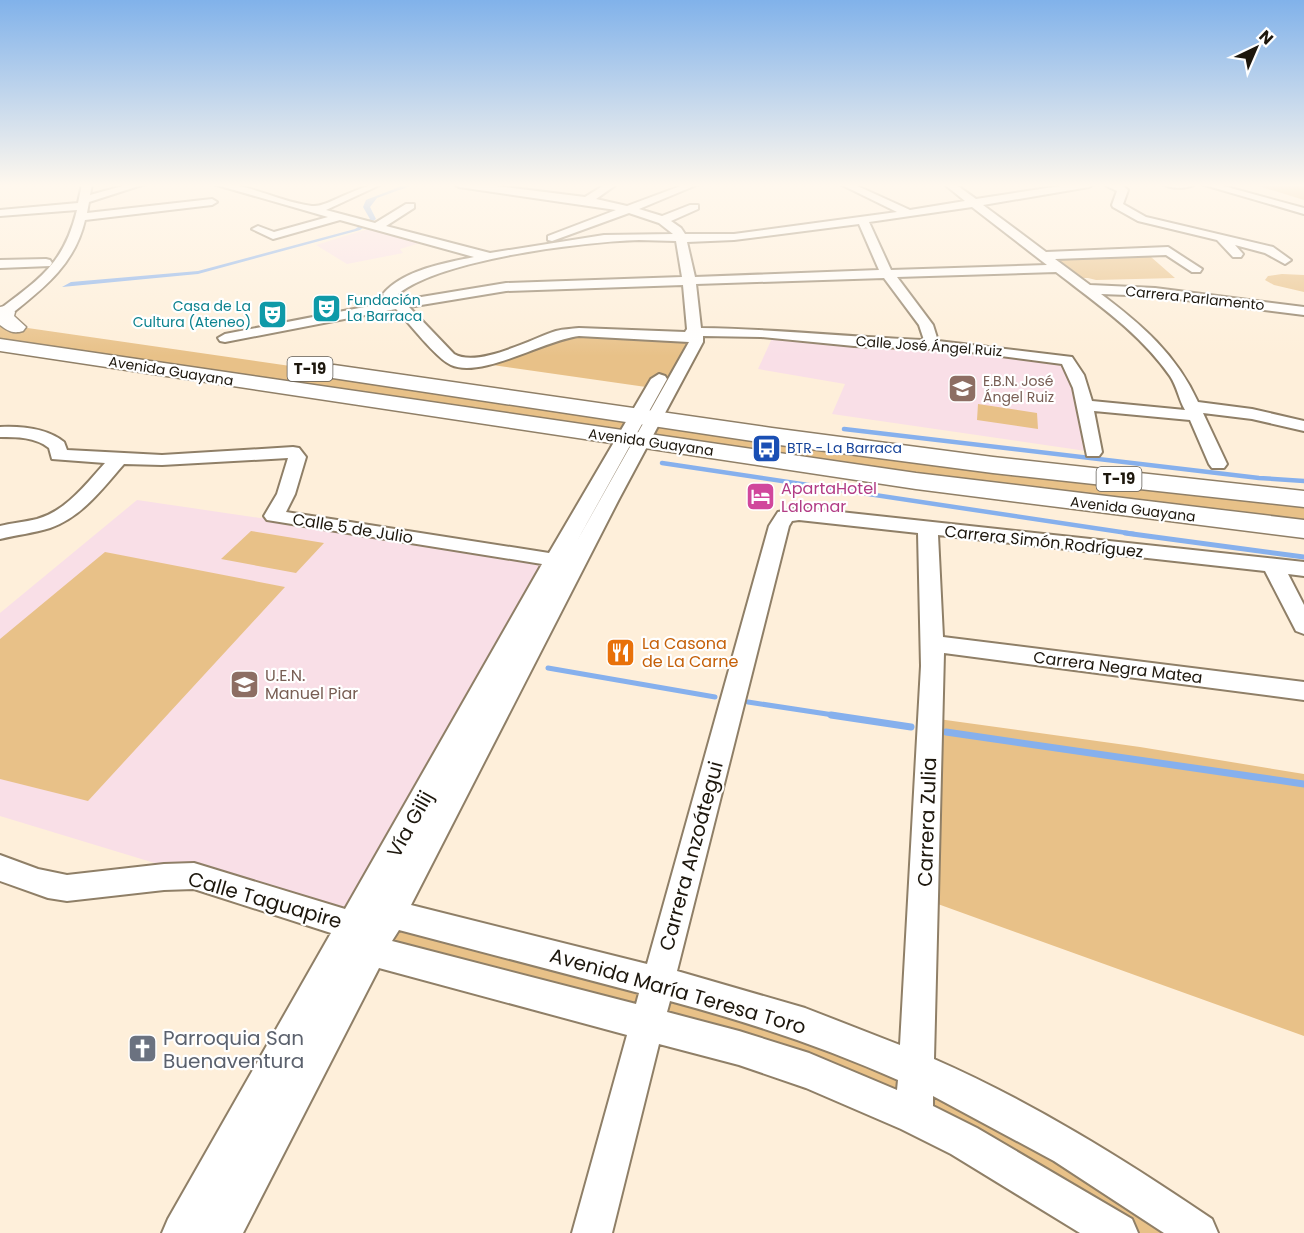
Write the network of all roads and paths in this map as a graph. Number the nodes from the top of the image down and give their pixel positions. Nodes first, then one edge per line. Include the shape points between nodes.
1 (71, 242) edge
2 (428, 242) edge
3 (542, 242) edge
4 (566, 242) edge
5 (589, 242) edge
6 (681, 242) edge
7 (872, 242) edge
8 (1024, 242) edge
9 (1225, 242) edge
10 (1235, 242) edge
11 (573, 244) junction
12 (69, 248) junction
13 (510, 254) junction
14 (1237, 254) dead end
15 (1042, 255) junction
16 (1288, 255) dead end
17 (422, 261) dead end
18 (494, 262) junction
19 (46, 263) junction
20 (0, 264) edge
21 (1057, 268) junction
22 (1196, 269) dead end
23 (30, 274) dead end
24 (887, 274) junction
25 (687, 281) junction
26 (521, 286) junction
27 (1085, 289) junction
28 (397, 303) junction
29 (5, 311) edge
30 (1304, 311) edge
31 (691, 335) junction
32 (225, 338) dead end
33 (932, 344) junction
34 (0, 345) edge
35 (31, 350) junction
36 (0, 352) edge
37 (249, 360) dead end
38 (308, 369) dead end
39 (1083, 405) junction
40 (1194, 411) junction
41 (1304, 426) edge
42 (633, 427) junction
43 (0, 432) edge
44 (1093, 452) dead end
45 (117, 460) junction
46 (1218, 464) dead end
47 (1304, 499) edge
48 (785, 516) joint
49 (928, 528) junction
50 (1304, 529) edge
51 (0, 533) edge
52 (566, 562) junction
53 (1273, 566) junction
54 (1304, 569) edge
55 (1304, 626) edge
56 (932, 643) junction
57 (1304, 691) edge
58 (0, 868) edge
59 (364, 928) junction
60 (657, 982) junction
61 (647, 1023) junction
62 (916, 1071) junction
63 (914, 1116) junction
64 (182, 1233) edge
65 (222, 1233) edge
66 (592, 1233) edge
67 (1118, 1233) edge
68 (1198, 1233) edge

1 - 12 street
2 - 18 street
3 - 13 street
4 - 11 street
5 - 11 street
6 - 25 street
7 - 24 street
8 - 15 street
9 - 14 street
10 - 16 street
11 - 13 street
12 - 19 street
12 - 29 street via 52,272
13 - 18 street
15 - 21 street
15 - 22 street via 1167,251
17 - 18 street
18 - 26 street
18 - 28 street via 452,266 400,285 390,294
19 - 20 street
19 - 23 street
21 - 24 street
21 - 27 street
24 - 25 street
24 - 33 street via 926,325
25 - 26 street
25 - 31 street via 693,311
26 - 28 street
27 - 30 street, Carrera Parlamento via 1187,295
27 - 40 street via 1145,337 1178,376
28 - 31 street, Calle José Ángel Ruiz via 449,357 464,363 492,360 562,334
28 - 32 street
29 - 37 highway, Avenida Guayana
31 - 33 street, Calle José Ángel Ruiz via 760,333
31 - 42 street, Vía Gilij
33 - 39 street, Calle José Ángel Ruiz via 1068,360 1074,366
34 - 35 highway, Avenida Guayana / T-19
35 - 36 highway
35 - 42 highway, Avenida Guayana / T-19
38 - 42 highway, Avenida Guayana / T-19
39 - 40 street
39 - 44 street, Calle José Ángel Ruiz
40 - 41 street via 1252,414
40 - 46 street
42 - 47 highway, Avenida Guayana / T-19 via 696,425 993,465
42 - 50 highway, Avenida Guayana / T-19 via 651,448 678,446 1052,500
42 - 52 street, Vía Gilij
43 - 45 street, Calle 5 de Julio via 46,438 58,446 58,455
45 - 51 street via 79,503 58,518
45 - 52 street, Calle 5 de Julio via 293,452 297,457 294,472 274,516
48 - 49 street, Carrera Simón Rodríguez via 799,514
48 - 60 street, Carrera Anzoátegui via 779,526
49 - 53 street, Carrera Simón Rodríguez
49 - 56 street, Carrera Zulia
52 - 59 street, Vía Gilij
53 - 54 street, Carrera Simón Rodríguez
53 - 55 street
56 - 57 street, Carrera Negra Matea
56 - 62 street, Carrera Zulia
58 - 59 street, Calle Taguapire via 52,886 76,888 153,876 194,876
59 - 60 street, Avenida María Teresa Toro
59 - 61 street
59 - 64 street, Vía Gilij
59 - 65 street, Vía Gilij
60 - 61 street, Carrera Anzoátegui
60 - 62 street, Avenida María Teresa Toro via 776,1015
61 - 63 street via 790,1064
61 - 66 street, Carrera Anzoátegui
62 - 63 street, Carrera Zulia
62 - 68 street, Avenida María Teresa Toro via 1050,1139
63 - 67 street via 1003,1163

